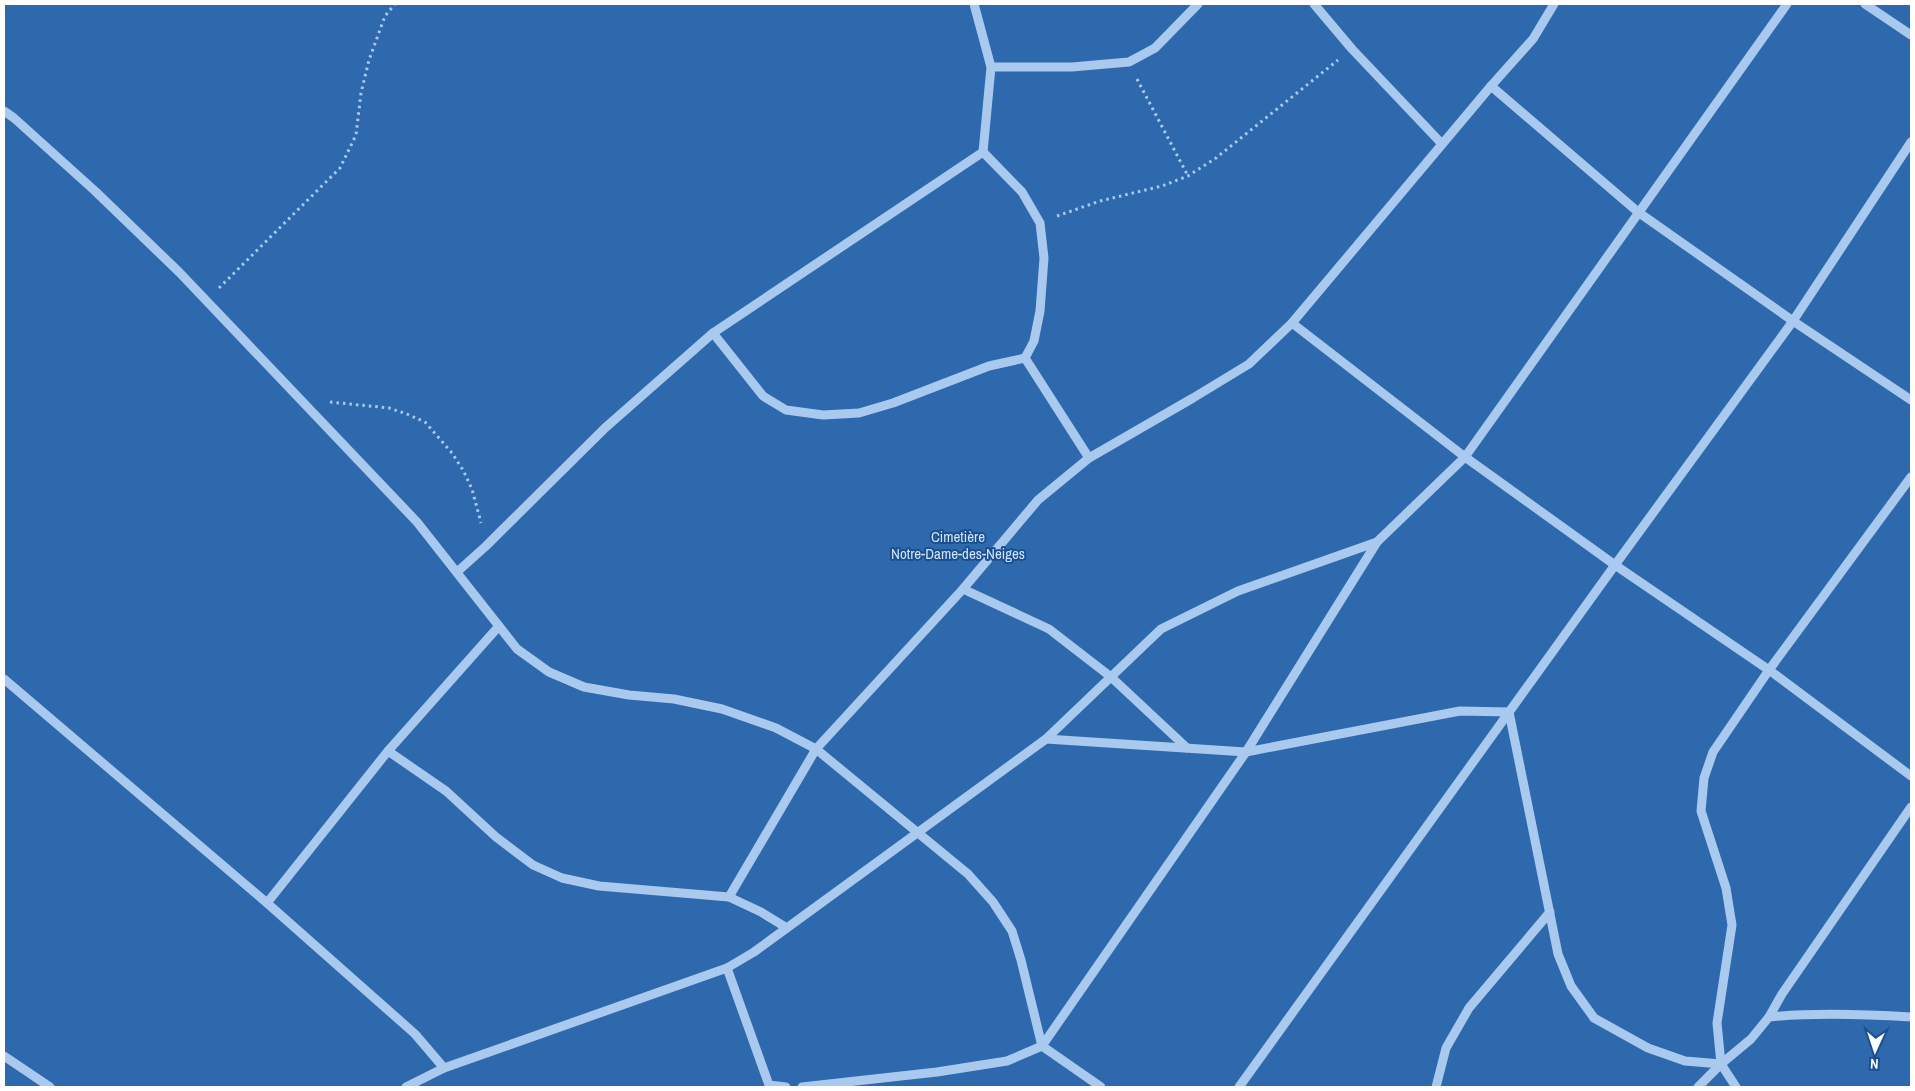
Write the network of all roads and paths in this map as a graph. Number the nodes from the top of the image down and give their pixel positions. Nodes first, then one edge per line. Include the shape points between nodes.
1 (395, 4) edge
2 (974, 4) edge
3 (1198, 4) edge
4 (1314, 4) edge
5 (1554, 4) edge
6 (1787, 4) edge
7 (1865, 4) edge
8 (1911, 35) edge
9 (1352, 49) junction
10 (1129, 62) junction
11 (992, 67) junction
12 (1491, 86) junction
13 (4, 111) edge
14 (1911, 142) edge
15 (1442, 144) junction
16 (983, 152) junction
17 (1188, 176) junction
18 (1638, 212) junction
19 (1040, 222) junction
20 (206, 300) junction
21 (1793, 321) junction
22 (1292, 323) junction
23 (713, 333) junction
24 (1025, 358) junction
25 (1911, 400) edge
26 (311, 411) junction
27 (1465, 457) junction
28 (1089, 458) junction
29 (1911, 477) edge
30 (1377, 542) junction
31 (486, 546) junction
32 (1614, 564) junction
33 (457, 572) junction
34 (963, 590) junction
35 (499, 626) junction
36 (1769, 670) junction
37 (1111, 677) junction
38 (4, 679) edge
39 (1509, 712) junction
40 (1046, 739) junction
41 (1187, 748) junction
42 (816, 749) junction
43 (388, 750) junction
44 (1246, 752) junction
45 (1911, 776) edge
46 (1911, 807) edge
47 (918, 831) junction
48 (729, 897) junction
49 (267, 903) junction
50 (1550, 912) junction
51 (787, 928) junction
52 (727, 968) junction
53 (1769, 1017) junction
54 (1911, 1017) edge
55 (1042, 1046) junction
56 (4, 1056) edge
57 (1721, 1064) junction
58 (444, 1068) junction
59 (768, 1086) edge
60 (50, 1087) edge
61 (406, 1087) edge
62 (786, 1087) edge
63 (802, 1087) edge
64 (1101, 1087) edge
65 (1239, 1087) edge
66 (1436, 1087) edge
67 (1698, 1087) edge
68 (1736, 1087) edge

1 - 20 path via 385,16 369,60 356,135 340,168
2 - 11 lane
3 - 10 lane via 1155,48
4 - 9 lane
5 - 12 lane via 1533,39
6 - 18 lane
7 - 8 lane
9 - 15 lane
9 - 17 path via 1216,158
10 - 11 lane via 1072,67
10 - 17 path
11 - 16 lane
12 - 15 lane
12 - 18 lane
13 - 20 lane via 95,190
14 - 21 lane
15 - 22 lane
16 - 19 lane via 1022,192
16 - 23 lane
17 - 19 path
18 - 21 lane
18 - 27 lane
19 - 24 lane via 1044,258 1040,311 1034,341
20 - 26 lane
21 - 25 lane
21 - 32 lane
22 - 27 lane
22 - 28 lane via 1249,364
23 - 24 lane via 763,396 786,410 823,415 859,413 989,366
23 - 31 lane via 605,428
24 - 28 lane
26 - 31 path via 331,402 362,404 389,408 425,422 452,452 472,489
26 - 33 lane via 417,522
27 - 30 lane
27 - 32 lane
28 - 34 lane via 1038,500
29 - 36 lane
30 - 37 lane via 1238,591 1161,629
30 - 44 lane
31 - 33 lane
32 - 36 lane
32 - 39 lane
33 - 35 lane
34 - 37 lane via 1049,630
34 - 42 lane
35 - 42 lane via 518,649 549,672 584,687 674,699 722,710 776,728
35 - 43 lane
36 - 45 lane
36 - 57 lane via 1713,752 1704,778 1701,811 1726,888 1732,925 1717,1023
37 - 40 lane
37 - 41 lane
38 - 49 lane
39 - 44 lane via 1460,711
39 - 50 lane
39 - 65 lane
40 - 41 lane
40 - 47 lane
41 - 44 lane
42 - 47 lane
42 - 48 lane
43 - 48 lane via 446,791 532,865 562,878 599,886
43 - 49 lane
44 - 55 lane
46 - 53 lane
47 - 51 lane
47 - 55 lane via 968,874 994,902 1012,931
48 - 51 lane
49 - 58 lane via 415,1034
50 - 57 lane via 1558,954 1571,986 1594,1018 1648,1048 1685,1061
50 - 66 lane via 1469,1008 1446,1048
51 - 52 lane
52 - 58 lane
52 - 59 lane
53 - 54 lane via 1870,1014
53 - 57 lane via 1751,1039
55 - 63 lane via 1007,1061
55 - 64 lane
56 - 60 lane
57 - 67 lane
57 - 68 lane
58 - 61 lane
59 - 62 lane

